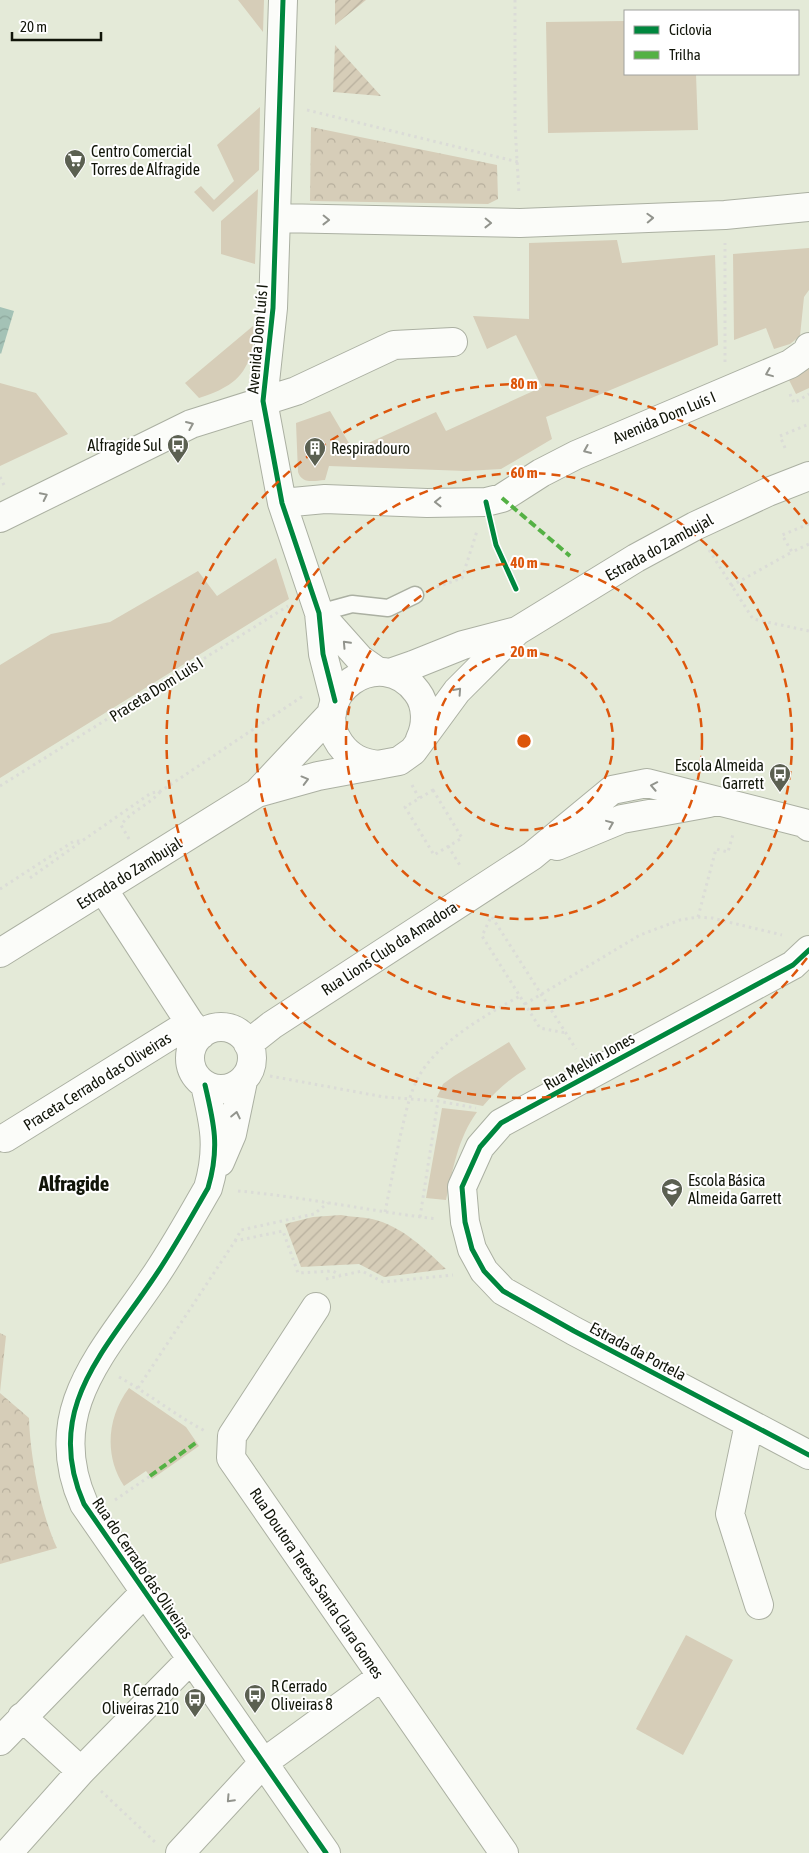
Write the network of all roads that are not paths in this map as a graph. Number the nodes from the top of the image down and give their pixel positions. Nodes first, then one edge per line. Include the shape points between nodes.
1 (283, 0) edge
2 (809, 207) edge
3 (277, 218) junction
4 (453, 342) dead end
5 (809, 347) edge
6 (263, 401) junction
7 (809, 476) edge
8 (282, 503) junction
9 (0, 518) edge
10 (415, 595) road end
11 (315, 602) junction
12 (517, 631) junction
13 (383, 672) junction
14 (334, 707) junction
15 (418, 744) junction
16 (380, 765) junction
17 (258, 793) junction
18 (809, 827) edge
19 (103, 888) junction
20 (809, 950) edge
21 (0, 953) edge
22 (196, 1029) junction
23 (248, 1044) junction
24 (246, 1076) junction
25 (205, 1084) junction
26 (4, 1138) dead end
27 (210, 1182) junction
28 (478, 1260) joint
29 (316, 1307) road end
30 (749, 1424) junction
31 (809, 1455) edge
32 (144, 1593) junction
33 (759, 1605) dead end
34 (191, 1659) junction
35 (381, 1677) junction
36 (22, 1717) junction
37 (0, 1741) edge
38 (263, 1763) junction
39 (82, 1771) junction
40 (8, 1853) edge
41 (180, 1853) edge
42 (326, 1853) edge
43 (504, 1853) edge

1 - 3 street, Avenida Dom Luís I
3 -> 2 street via 520,223 725,215
3 - 6 street, Avenida Dom Luís I via 274,308
4 - 6 street, Avenida Dom Luís I via 394,345 296,391
5 -> 8 street, Avenida Dom Luís I via 790,364 576,455 502,498 486,502 427,503 325,498
6 - 8 street, Avenida Dom Luís I
9 -> 6 street, Avenida Dom Luís I via 191,424
7 - 12 street, Estrada do Zambujal via 695,526
8 - 11 street, Avenida Dom Luís I
10 - 11 lane via 388,608
13 -> 11 street, Avenida Dom Luís I via 355,654
11 - 14 street, Avenida Dom Luís I
12 - 13 street, Estrada do Zambujal
15 -> 12 street, Estrada do Zambujal via 457,691
13 - 14 street, Estrada do Zambujal via 363,674 351,680
13 - 15 street, Estrada do Zambujal via 401,678 420,695 426,720
14 - 16 street via 333,727 345,750 355,759
14 - 17 street, Estrada do Zambujal
15 - 16 street, Estrada do Zambujal via 399,761
17 -> 16 street, Estrada do Zambujal via 318,776
17 - 19 street, Estrada do Zambujal
18 - 23 street, Rua Lions Club da Amadora via 718,801 622,819 532,856 272,1024
19 - 21 street, Estrada do Zambujal
19 - 22 street
20 - 28 street, Rua Melvin Jones via 793,965 501,1123 480,1147 462,1187 465,1222
22 - 23 street via 233,1030
22 - 25 street via 190,1058 197,1078
22 - 26 street, Praceta Cerrado das Oliveiras
23 - 24 street via 252,1063
24 - 25 street via 235,1086 225,1089
27 -> 24 street, Rua do Cerrado das Oliveiras via 232,1134
25 - 27 street, Rua do Cerrado das Oliveiras via 216,1139
27 - 32 street, Rua do Cerrado das Oliveiras via 161,1267 96,1363 81,1390 70,1432 76,1486 84,1504
28 - 30 street, Estrada da Portela via 503,1291
29 - 35 street, Rua Doutora Teresa Santa Clara Gomes via 232,1436 231,1458
30 - 31 street, Estrada da Portela
30 - 33 street via 730,1514
32 - 34 street, Rua do Cerrado das Oliveiras
32 - 36 street
34 - 38 street, Rua do Cerrado das Oliveiras
34 - 39 street
35 - 38 street
35 - 43 street, Rua Doutora Teresa Santa Clara Gomes
36 - 37 street
36 - 39 street
38 -> 41 street
38 - 42 street, Rua do Cerrado das Oliveiras
39 - 40 street

